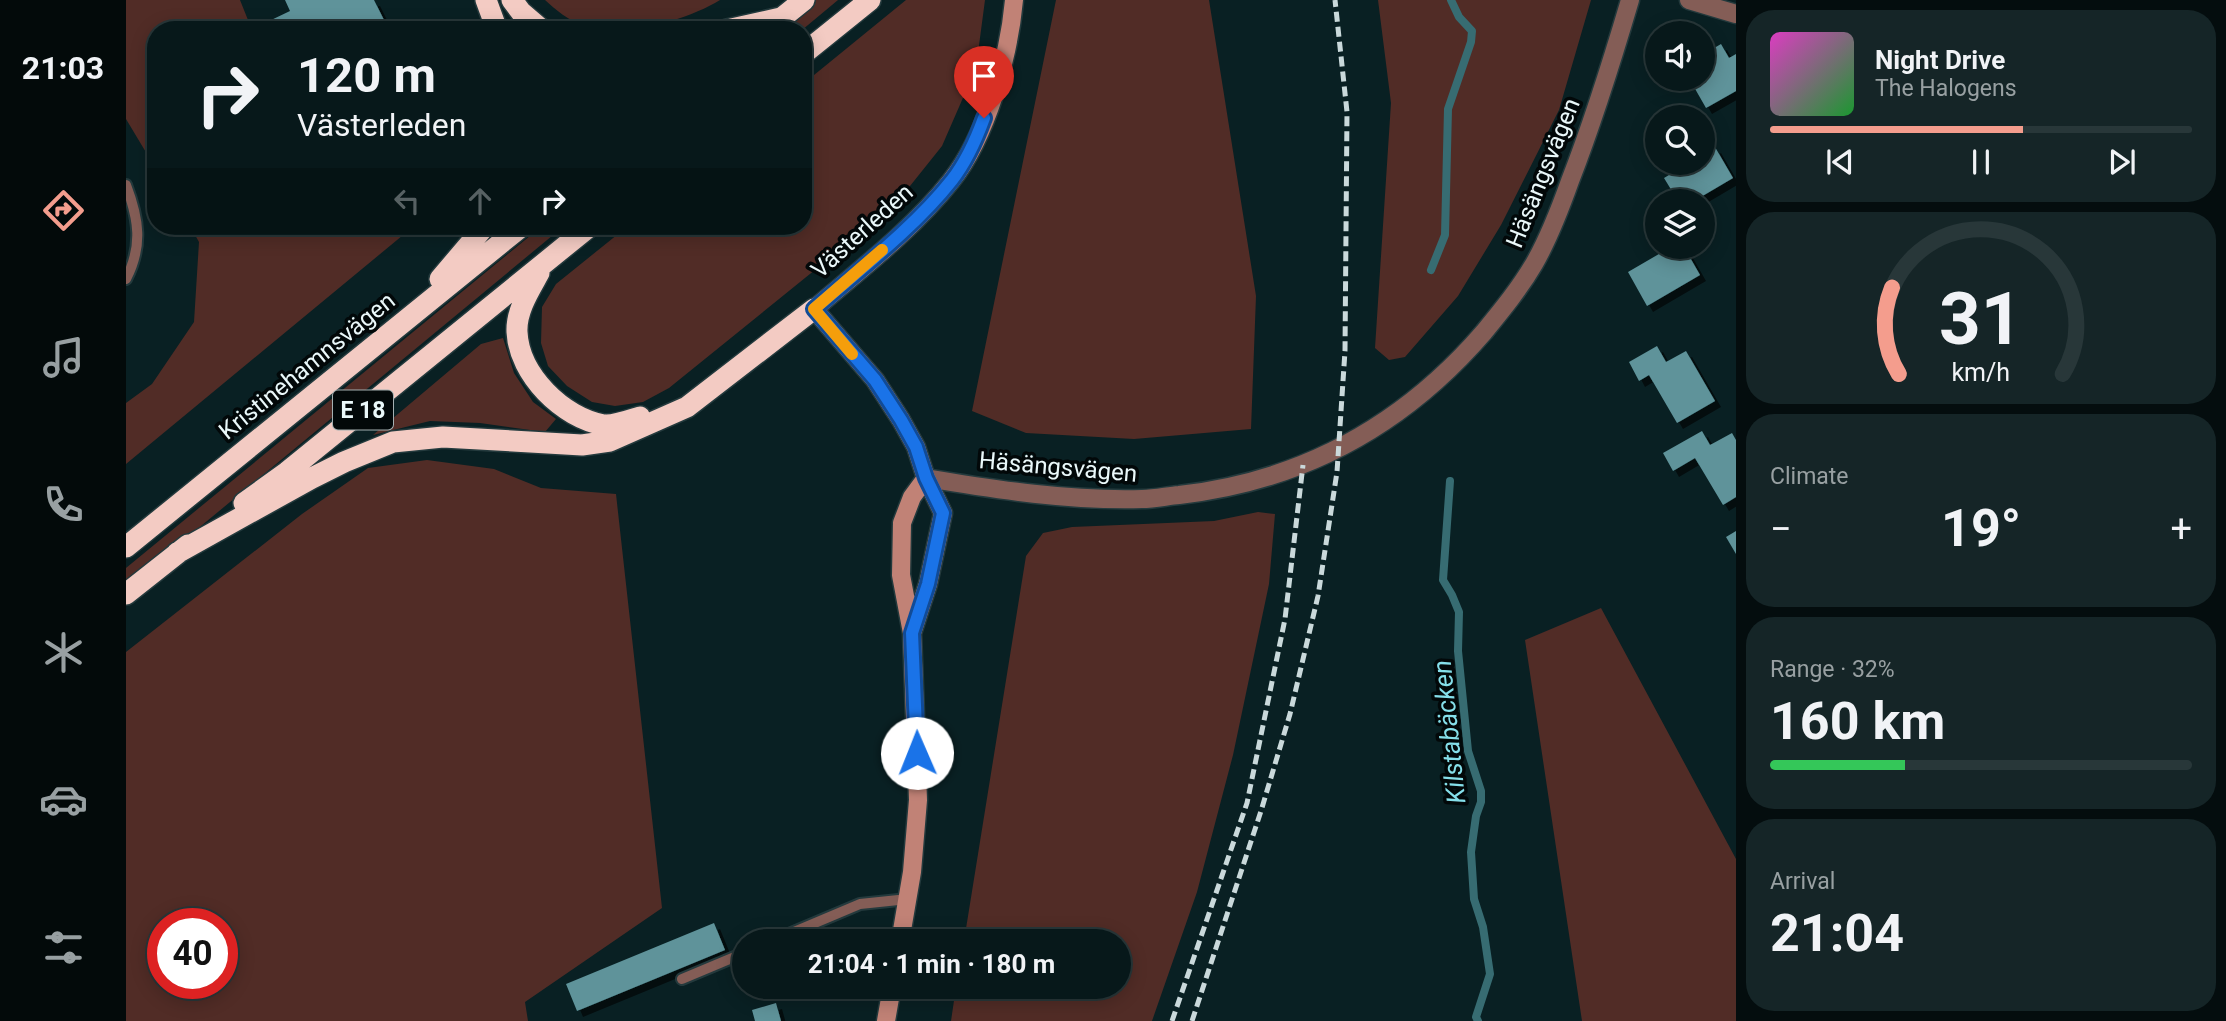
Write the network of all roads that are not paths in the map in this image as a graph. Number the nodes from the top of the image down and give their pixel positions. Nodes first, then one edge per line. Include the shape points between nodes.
1 (486, 0) edge
2 (512, 0) edge
3 (804, 0) edge
4 (870, 0) edge
5 (1014, 0) edge
6 (1630, 0) edge
7 (1689, 0) edge
8 (1736, 14) edge
9 (494, 21) edge
10 (532, 21) edge
11 (778, 21) edge
12 (812, 47) edge
13 (126, 185) edge
14 (477, 235) edge
15 (511, 235) edge
16 (579, 235) edge
17 (546, 261) junction
18 (126, 279) edge
19 (814, 309) junction
20 (409, 315) junction
21 (687, 407) junction
22 (926, 478) junction
23 (126, 547) edge
24 (177, 553) junction
25 (126, 594) edge
26 (912, 633) junction
27 (908, 899) junction
28 (801, 929) edge
29 (902, 929) edge
30 (732, 958) edge
31 (682, 979) dead end
32 (890, 999) edge
33 (886, 1021) edge

1 - 9 highway
2 - 10 highway
3 - 11 highway
4 - 12 highway
5 - 19 street, Västerleden via 1011,33 993,94 975,142 952,180
6 - 22 street, Häsängsvägen via 1579,157 1534,264 1470,348 1389,419 1313,461 1271,478 1211,492 1144,499 1070,497
7 - 8 street
13 - 18 lane via 139,229 135,261
14 - 20 highway, E 18
15 - 20 highway, Kristinehamnsvägen / E 18
16 - 17 highway, E 18
17 - 21 highway, E 18 via 527,294 517,334 527,366 546,393 573,415 606,425
17 - 24 highway, E 18 via 287,472
19 - 21 highway, E 18
19 - 22 street, Västerleden via 895,410 916,447
20 - 23 highway, Kristinehamnsvägen / E 18
21 - 24 highway, E 18 via 610,441 582,445 443,437 393,442 344,462
22 - 26 street, Västerleden via 902,523 901,575
22 - 26 street, Västerleden via 943,513
24 - 25 highway, E 18
26 - 27 street, Västerleden via 918,800
27 - 28 lane via 860,904
27 - 29 street, Västerleden
30 - 31 lane
32 - 33 street

